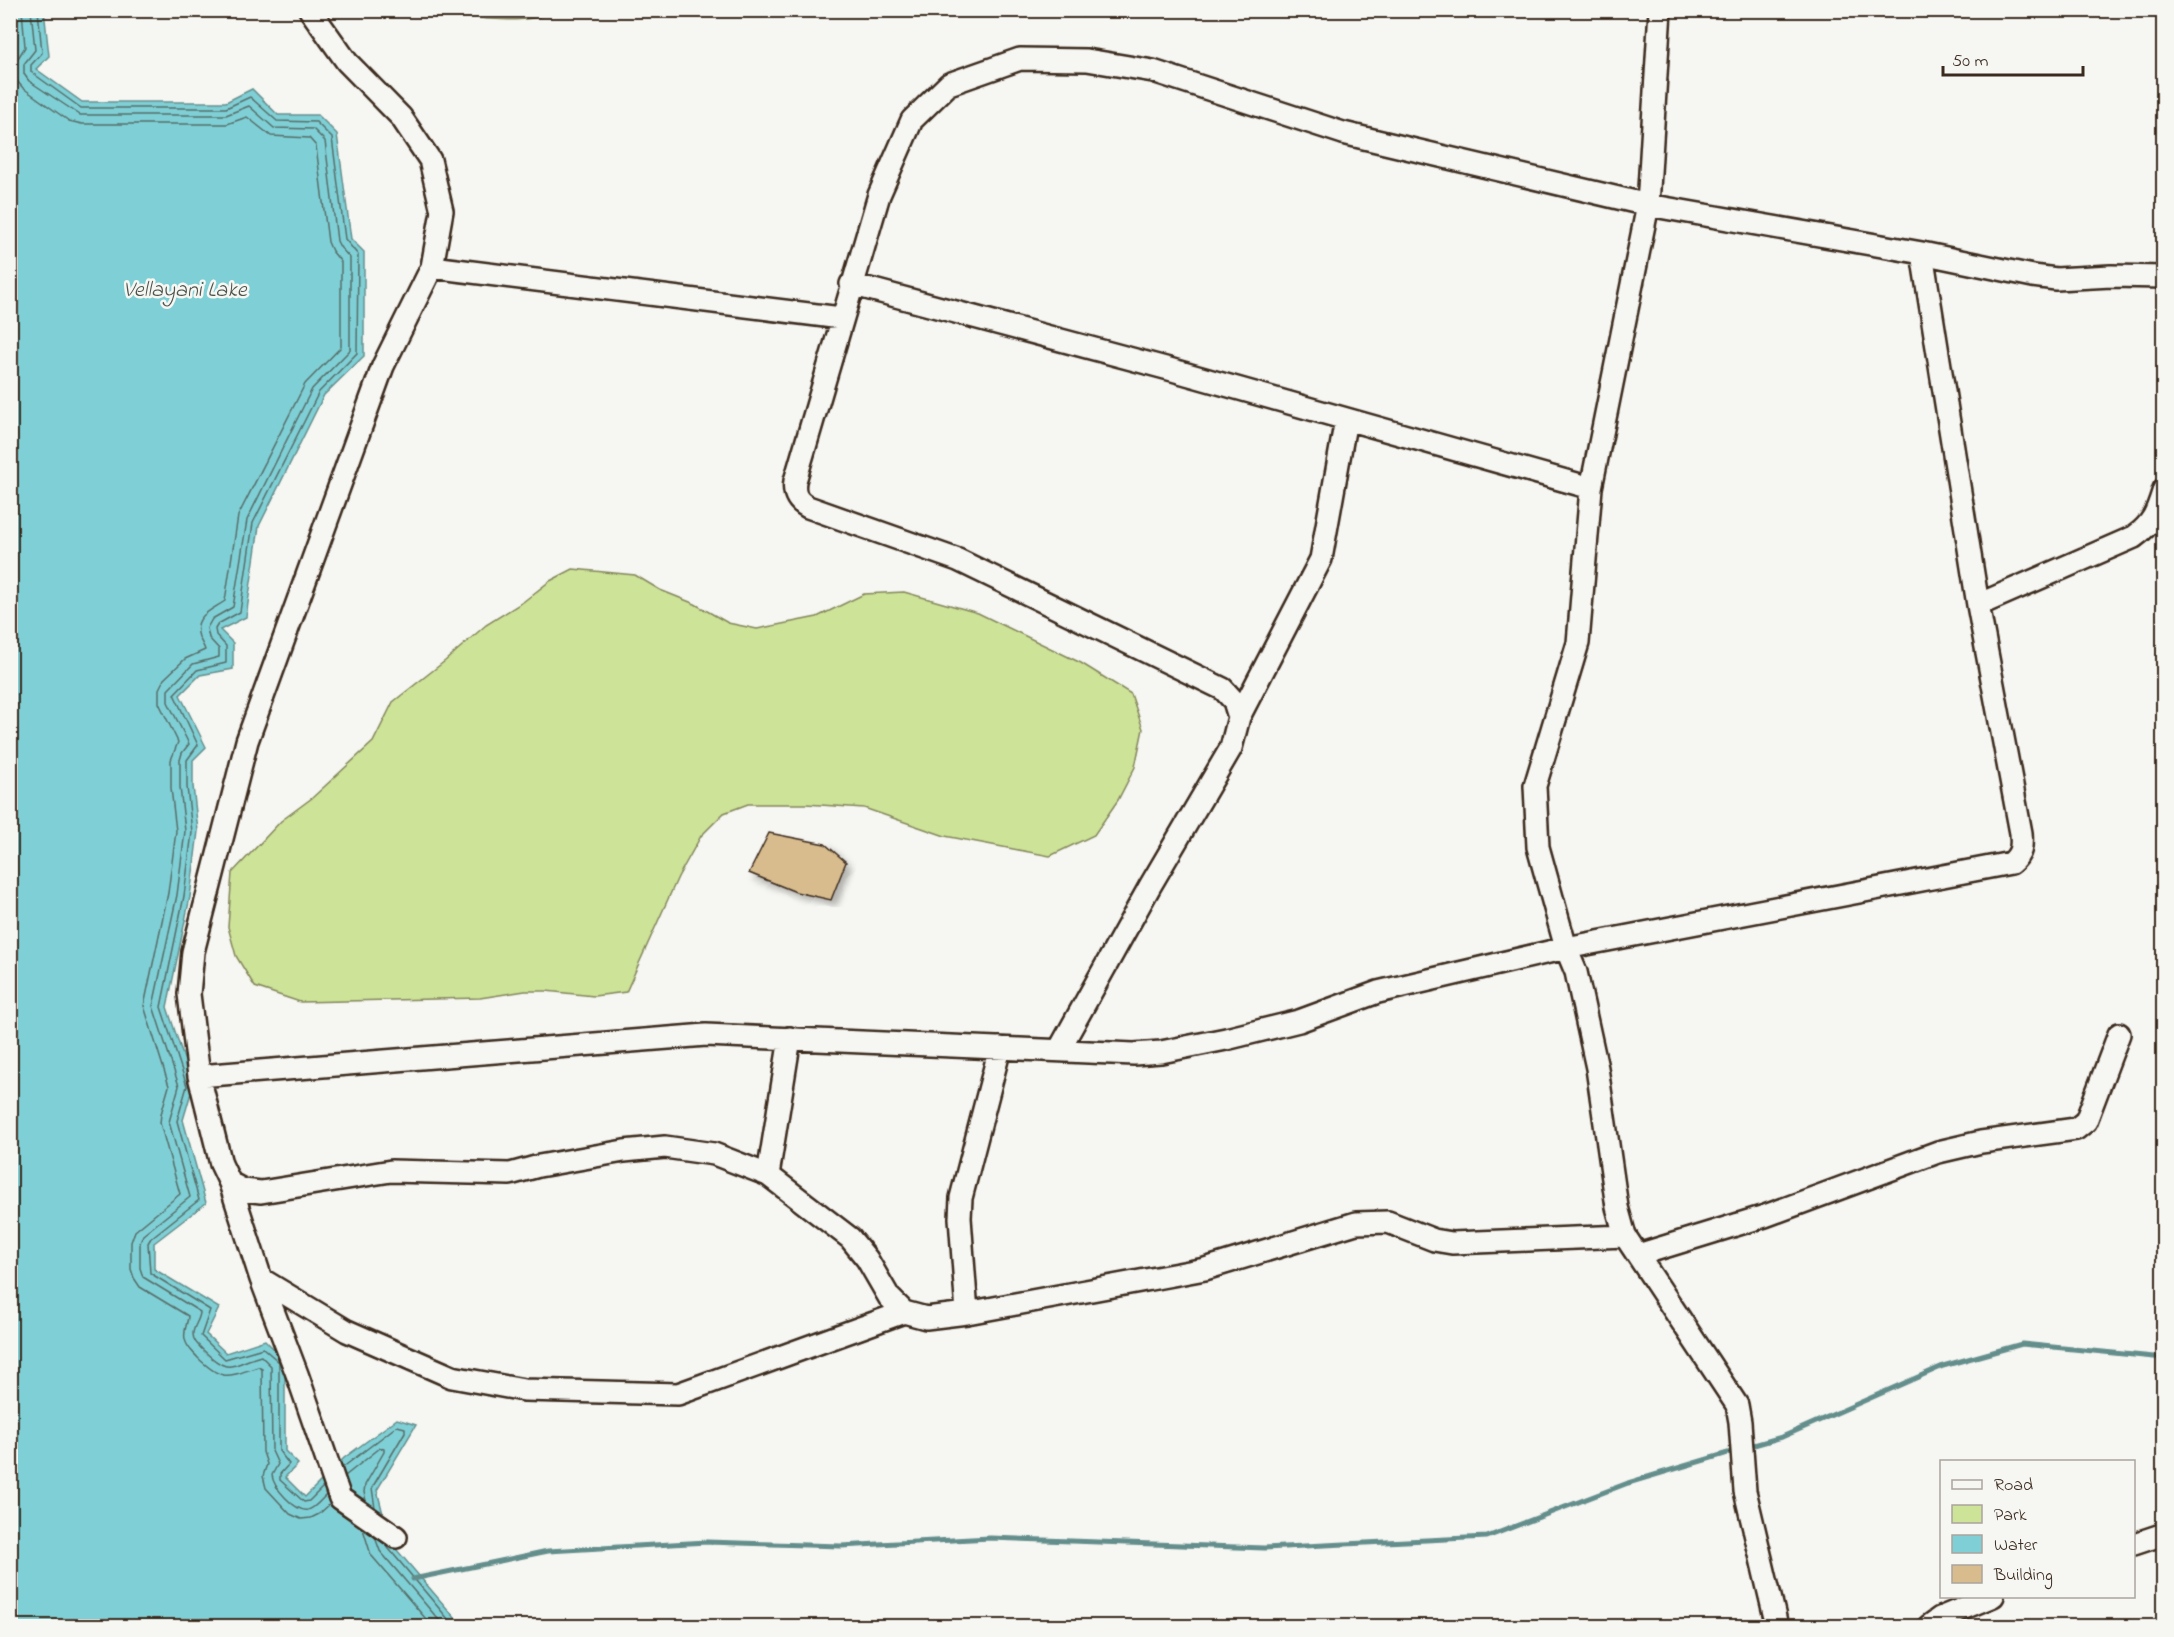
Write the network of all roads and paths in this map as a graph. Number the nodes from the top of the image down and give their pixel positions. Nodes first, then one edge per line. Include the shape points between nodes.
1 (310, 10) edge
2 (1659, 10) edge
3 (1648, 205) junction
4 (1922, 254) junction
5 (432, 267) junction
6 (2163, 277) edge
7 (851, 285) junction
8 (842, 318) junction
9 (1346, 419) junction
10 (1591, 488) junction
11 (2163, 489) edge
12 (1978, 604) junction
13 (1239, 717) junction
14 (1566, 948) junction
15 (2119, 1035) dead end
16 (790, 1038) junction
17 (1000, 1048) junction
18 (1059, 1050) junction
19 (199, 1076) junction
20 (768, 1175) junction
21 (230, 1182) junction
22 (1625, 1236) junction
23 (1638, 1255) junction
24 (261, 1279) junction
25 (903, 1312) junction
26 (967, 1313) junction
27 (2163, 1534) edge
28 (396, 1537) dead end
29 (2135, 1543) edge
30 (1988, 1598) edge
31 (1777, 1626) edge
32 (1929, 1626) edge

1 - 5 street via 347,62 401,117 430,160 442,211
2 - 3 street
3 - 4 street
3 - 7 street via 1343,133 1153,71 1087,60 1020,59 949,84 912,120 879,195
3 - 10 street
4 - 6 street via 2056,279
4 - 12 street
5 - 8 street
5 - 19 street via 383,366 247,741 193,952 189,994
7 - 8 street
7 - 9 street
8 - 13 street via 795,481 794,492 799,502 990,574 1223,689 1234,701
9 - 10 street
9 - 13 street via 1321,559
10 - 14 street via 1578,643 1535,786 1538,847
11 - 12 street via 2151,524 2134,537
12 - 14 street via 2021,833 2019,857 1996,867
13 - 18 street via 1231,748
14 - 18 street via 1378,992 1299,1021 1161,1052
14 - 22 street via 1576,972 1597,1068 1617,1207
15 - 23 street via 2086,1121 2076,1129 1938,1152 1765,1216
16 - 17 street
16 - 19 street via 706,1035
16 - 20 street
17 - 18 street
17 - 26 street via 961,1198
19 - 21 street via 221,1164
20 - 21 street via 714,1154 665,1147 613,1152 510,1174 391,1171 261,1192 243,1190
20 - 25 street via 850,1238 888,1297
21 - 24 street
22 - 23 street
22 - 26 street via 1452,1243 1388,1222 1356,1223 1205,1269
23 - 31 street via 1737,1405 1745,1491
24 - 25 street via 347,1332 452,1377 524,1390 678,1394
24 - 28 street via 340,1498
25 - 26 street via 926,1318
27 - 29 street
30 - 32 street

